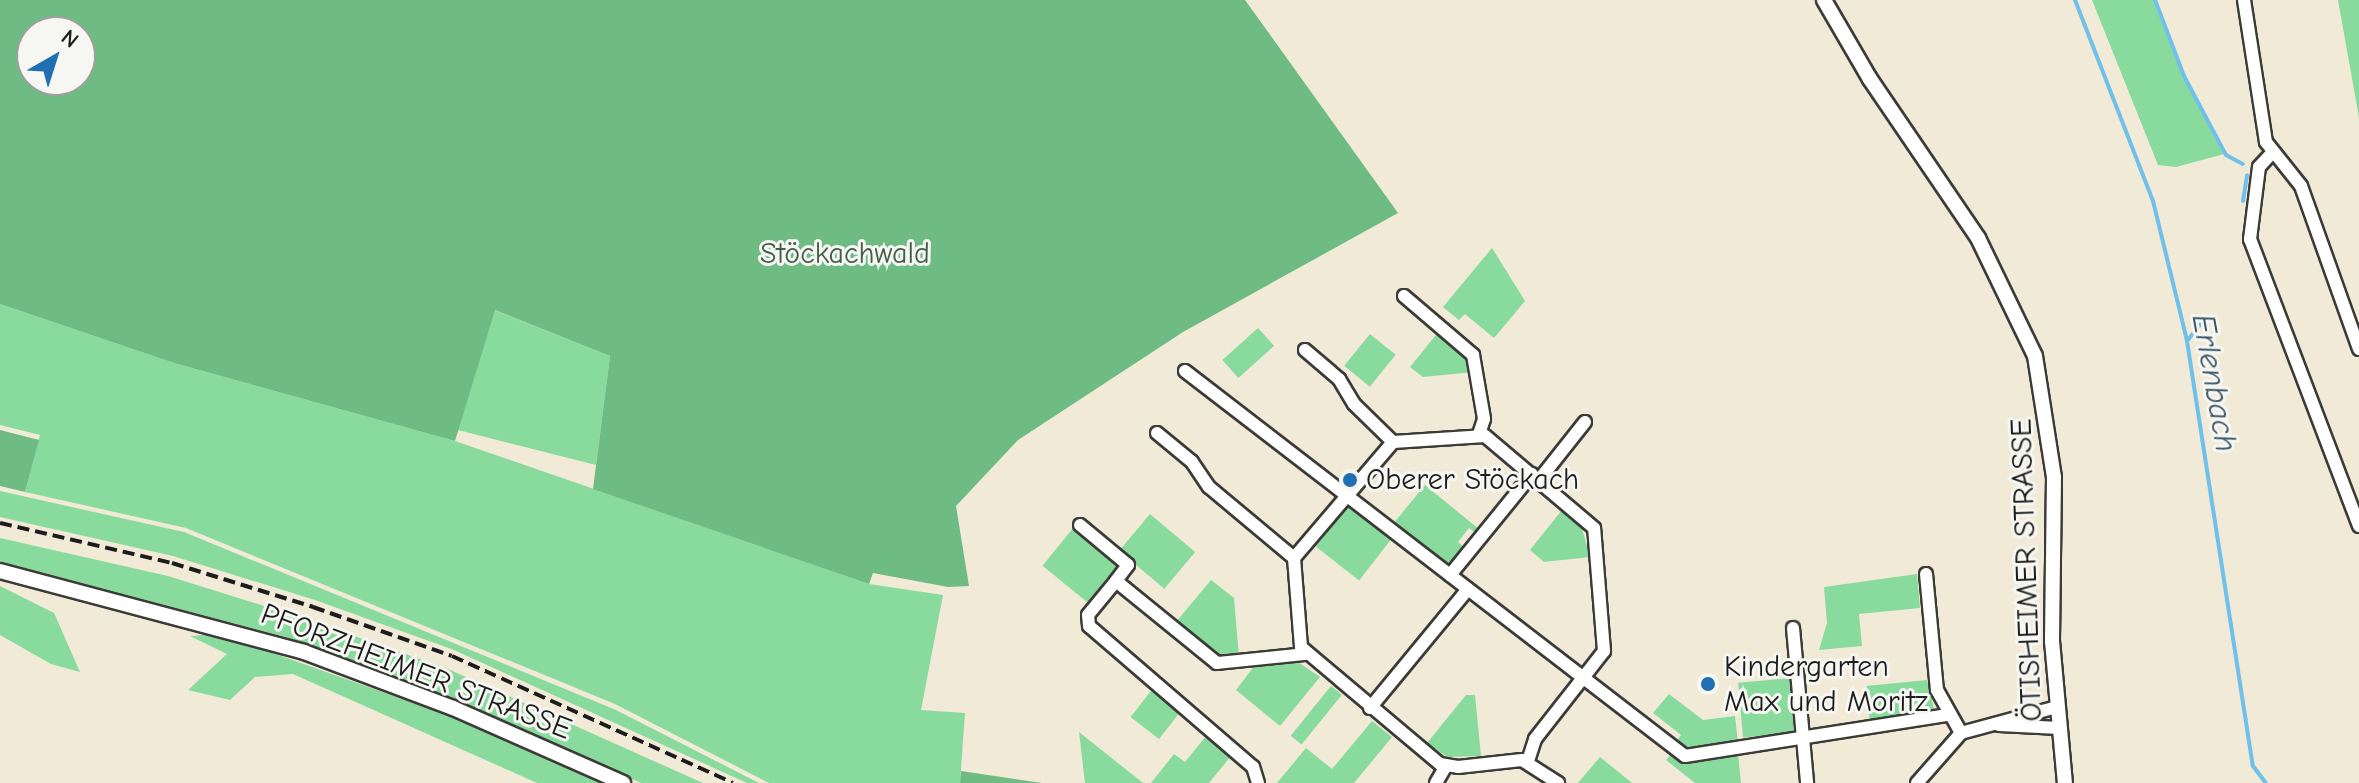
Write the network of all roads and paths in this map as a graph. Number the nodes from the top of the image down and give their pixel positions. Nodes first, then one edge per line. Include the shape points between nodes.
1 (2242, 1) edge
2 (1828, 2) edge
3 (2272, 153) junction
4 (1404, 296) dead end
5 (2359, 349) edge
6 (1305, 350) dead end
7 (1185, 371) dead end
8 (1585, 422) dead end
9 (1157, 433) dead end
10 (1479, 434) junction
11 (1393, 442) junction
12 (1536, 477) junction
13 (1346, 495) junction
14 (1080, 525) dead end
15 (2359, 526) edge
16 (1294, 558) junction
17 (0, 571) edge
18 (1926, 574) dead end
19 (1450, 575) junction
20 (1116, 581) junction
21 (1468, 589) junction
22 (1793, 628) dead end
23 (1306, 654) junction
24 (1584, 678) junction
25 (2057, 707) junction
26 (1370, 708) junction
27 (1948, 715) junction
28 (1995, 725) junction
29 (2059, 728) junction
30 (1961, 733) junction
31 (1802, 739) junction
32 (1528, 761) junction
33 (1446, 766) junction
34 (623, 783) edge
35 (1258, 783) edge
36 (1436, 783) edge
37 (1558, 783) edge
38 (1807, 783) edge
39 (1917, 783) edge
40 (2065, 783) edge

1 - 3 street
2 - 25 main road, ÖTISHEIMER STRASSE via 1978,238 2035,356 2054,477 2052,641
3 - 5 street via 2301,186
3 - 15 street via 2259,167 2250,239
4 - 10 street via 1473,355 1484,419
6 - 11 street via 1339,379 1354,404
7 - 13 street
8 - 12 street
9 - 16 street via 1192,462 1209,487
10 - 11 street
10 - 12 street
11 - 13 street
12 - 19 street
12 - 24 street via 1596,533 1606,639 1601,657
13 - 16 street
13 - 19 street
14 - 20 street via 1128,565
16 - 23 street via 1299,640
17 - 34 main road, PFORZHEIMER STRASSE via 304,652 453,708
18 - 27 street via 1937,690
19 - 21 street
20 - 23 street via 1217,663
20 - 35 street via 1088,615 1089,626 1213,728 1253,767
21 - 24 street
21 - 26 street
22 - 31 street
23 - 26 street
24 - 31 street via 1685,756
24 - 32 street via 1535,739
25 - 28 street
25 - 29 main road, ÖTISHEIMER STRASSE
26 - 33 street
27 - 30 street
27 - 31 street
28 - 29 street
28 - 30 street
29 - 40 main road, ÖTISHEIMER STRASSE
30 - 39 street
31 - 38 street
32 - 33 street
32 - 37 street
33 - 36 street

